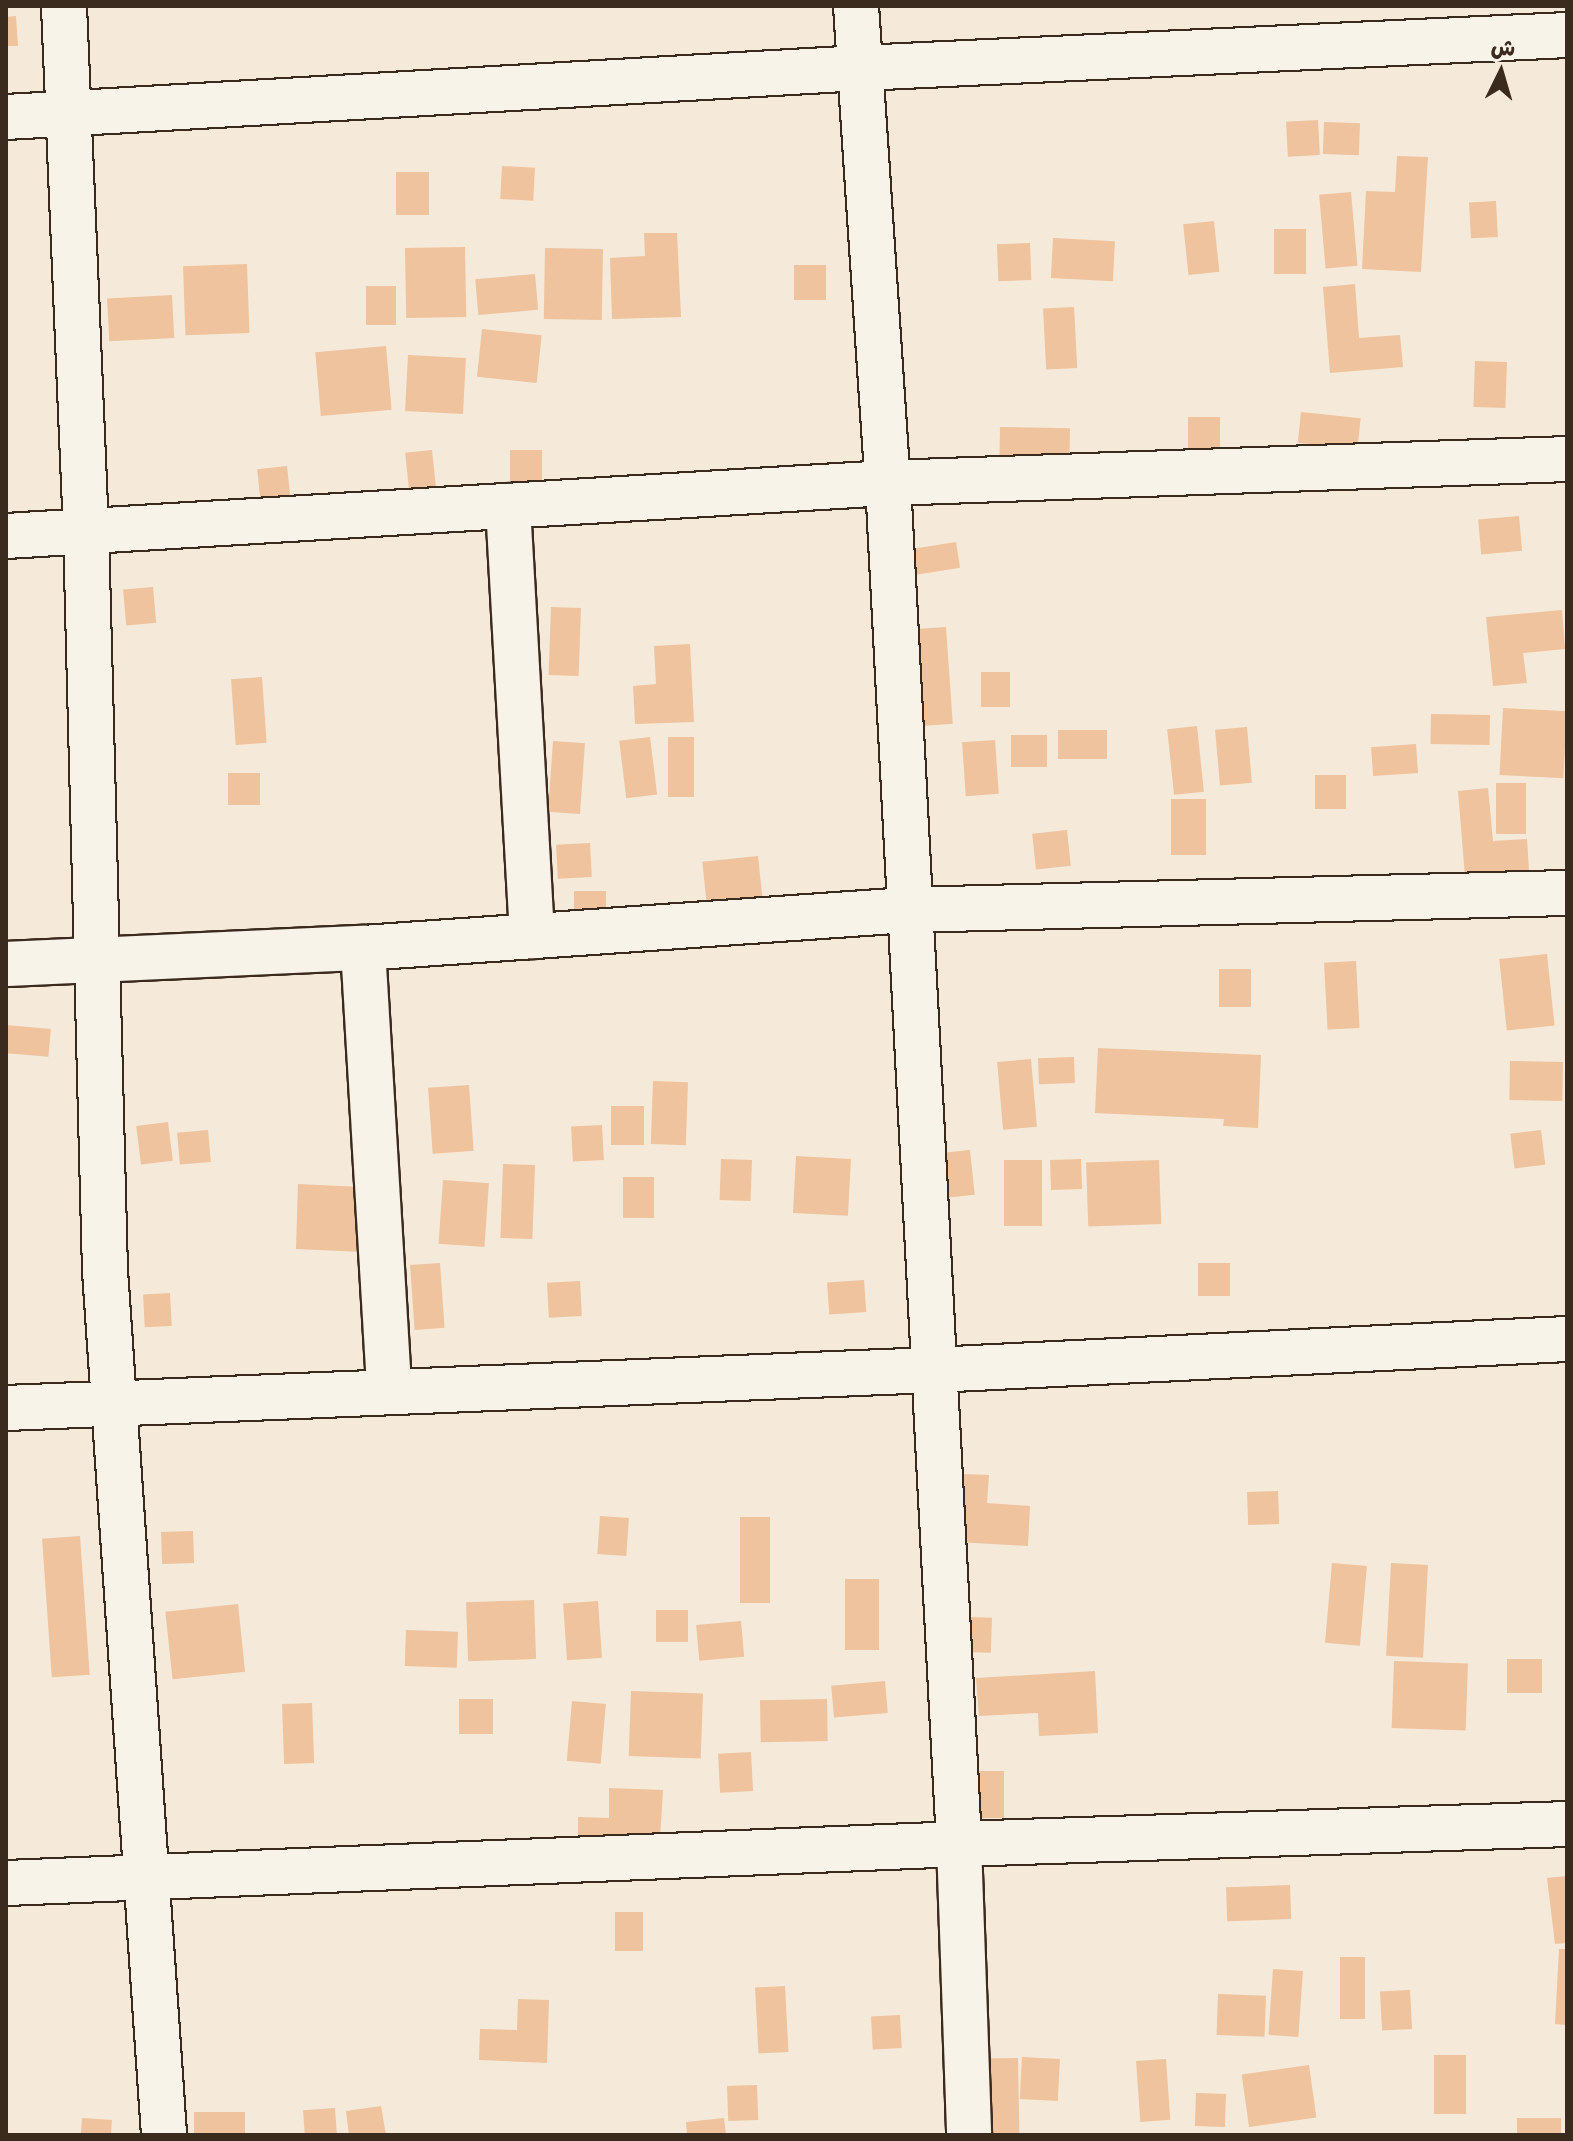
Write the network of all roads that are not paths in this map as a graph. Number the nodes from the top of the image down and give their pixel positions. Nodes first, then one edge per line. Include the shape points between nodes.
1 (64, 6) edge
2 (856, 6) edge
3 (1567, 35) edge
4 (860, 68) junction
5 (68, 114) junction
6 (6, 117) edge
7 (1567, 459) edge
8 (888, 483) junction
9 (508, 506) junction
10 (86, 531) junction
11 (6, 536) edge
12 (1567, 893) edge
13 (908, 910) junction
14 (532, 936) junction
15 (363, 948) junction
16 (95, 959) junction
17 (6, 964) edge
18 (1567, 1339) edge
19 (933, 1370) junction
20 (389, 1391) junction
21 (112, 1402) junction
22 (6, 1408) edge
23 (1567, 1824) edge
24 (959, 1844) junction
25 (148, 1877) junction
26 (6, 1883) edge
27 (164, 2135) edge
28 (969, 2135) edge

1 - 5 street
2 - 4 street
3 - 4 street
4 - 5 street
4 - 8 street
5 - 6 street
5 - 10 street
7 - 8 street
8 - 9 street
8 - 13 street
9 - 10 street
9 - 14 street
10 - 11 street
10 - 16 street
12 - 13 street
13 - 14 street
13 - 19 street
14 - 15 street
15 - 16 street
15 - 20 street
16 - 17 street
16 - 21 street
18 - 19 street
19 - 20 street
19 - 24 street
20 - 21 street
21 - 22 street
21 - 25 street
23 - 24 street
24 - 25 street
24 - 28 street
25 - 26 street
25 - 27 street

